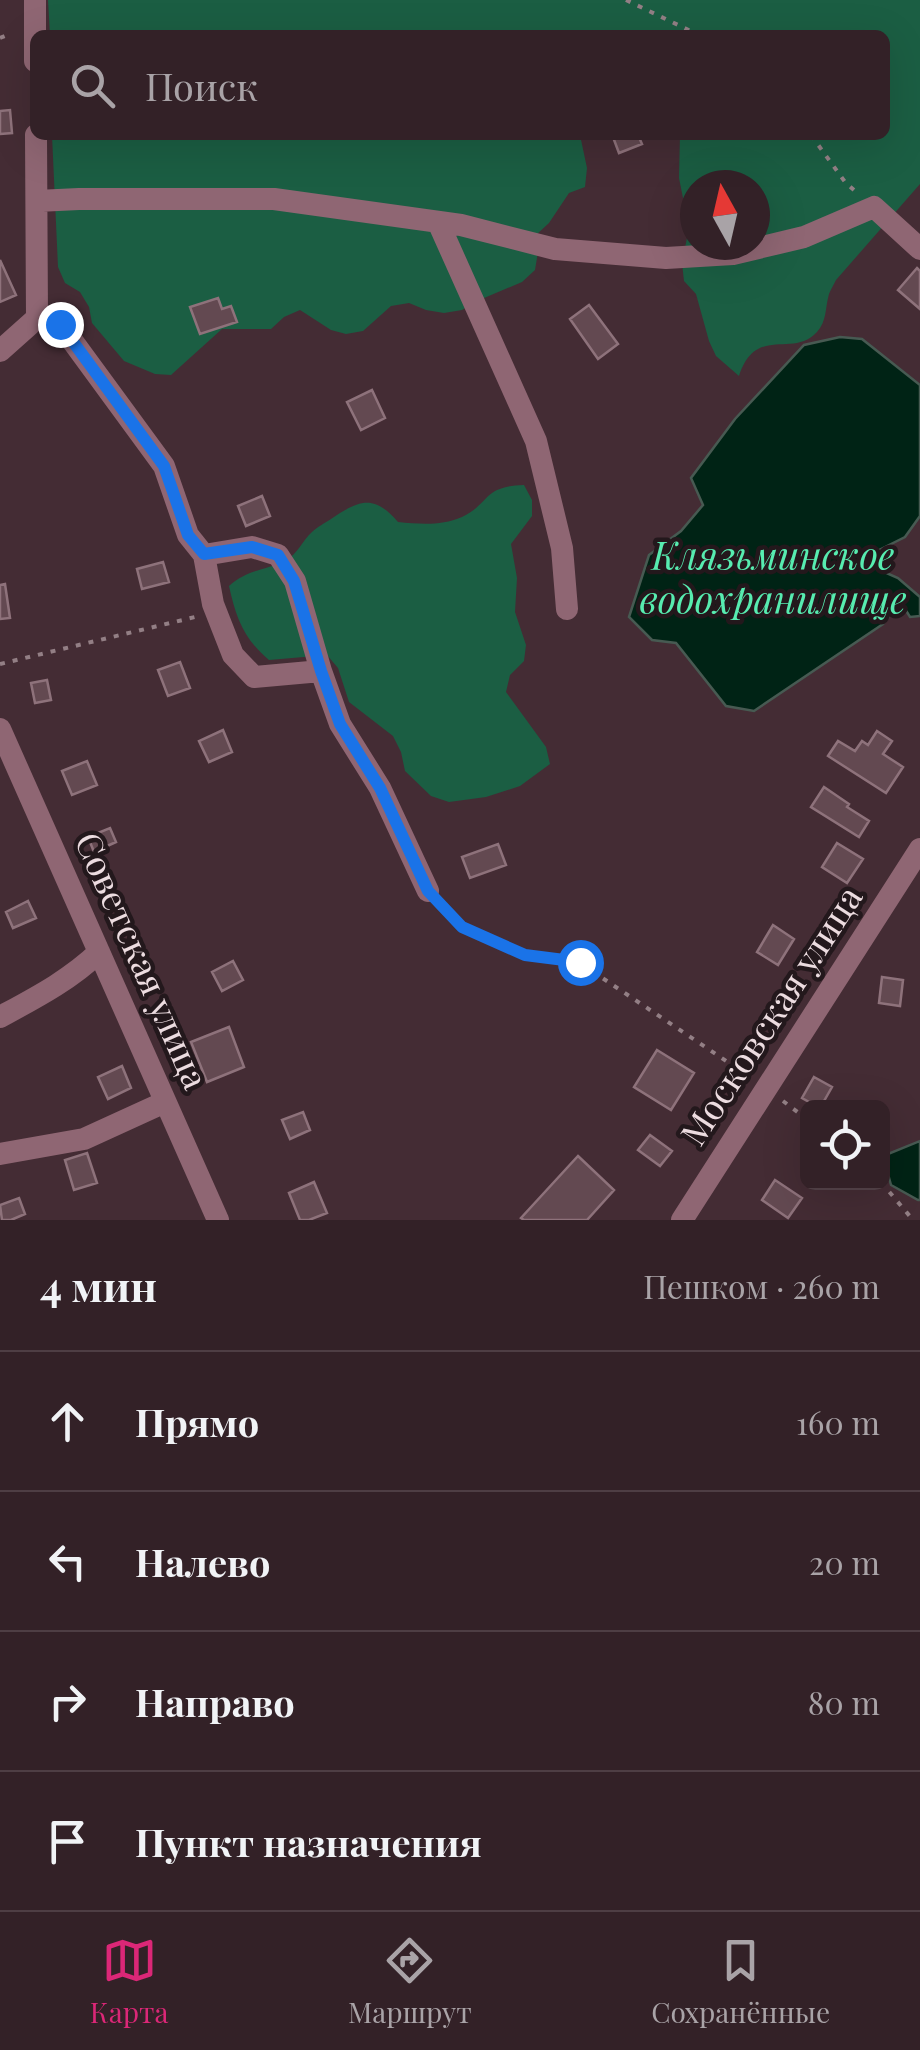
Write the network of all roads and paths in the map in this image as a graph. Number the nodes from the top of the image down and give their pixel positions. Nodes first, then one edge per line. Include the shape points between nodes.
1 (35, 0) edge
2 (626, 0) edge
3 (35, 30) edge
4 (688, 30) edge
5 (36, 140) edge
6 (815, 140) edge
7 (37, 201) junction
8 (874, 207) junction
9 (438, 222) junction
10 (920, 249) edge
11 (37, 318) junction
12 (0, 351) edge
13 (204, 554) junction
14 (566, 609) dead end
15 (216, 612) junction
16 (0, 664) edge
17 (321, 671) junction
18 (0, 729) edge
19 (920, 848) edge
20 (428, 891) joint
21 (99, 952) junction
22 (0, 1017) edge
23 (767, 1089) junction
24 (164, 1102) junction
25 (800, 1114) edge
26 (0, 1154) edge
27 (887, 1190) edge
28 (218, 1220) edge
29 (682, 1220) edge
30 (913, 1220) edge

1 - 3 street
2 - 4 path
5 - 7 street
6 - 8 path via 845,182
7 - 9 street via 274,200
7 - 11 street
8 - 9 street via 804,237 733,254 666,258 556,249
8 - 10 street
9 - 14 street via 536,441 562,548
11 - 12 street
11 - 13 street via 60,324 164,466 188,535
13 - 15 street
13 - 17 street via 252,547 278,555 294,581
15 - 16 path
15 - 17 street via 233,655 254,678
17 - 20 street via 340,724 380,788
18 - 21 street, Советская улица
19 - 23 street, Московская улица
20 - 23 path via 462,927 525,955 580,962
21 - 22 street
21 - 24 street, Советская улица
23 - 25 path
23 - 29 street, Московская улица
24 - 26 street via 84,1139
24 - 28 street, Советская улица
27 - 30 path

